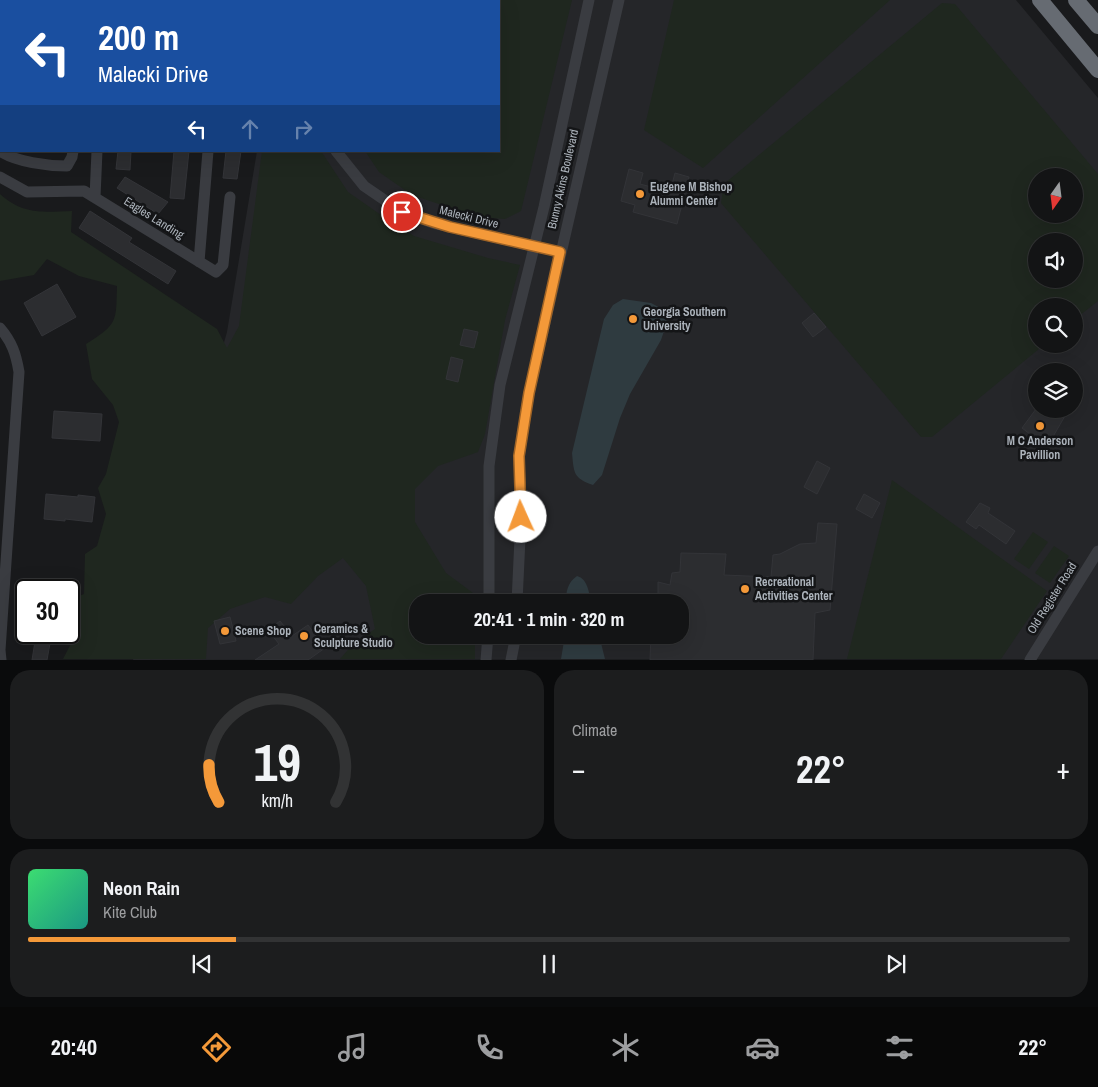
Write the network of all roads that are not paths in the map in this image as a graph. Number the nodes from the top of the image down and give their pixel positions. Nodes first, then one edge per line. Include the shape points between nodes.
1 (589, 0) edge
2 (619, 0) edge
3 (1040, 0) edge
4 (1076, 0) edge
5 (1098, 26) edge
6 (1098, 70) edge
7 (2, 152) edge
8 (73, 152) edge
9 (97, 152) edge
10 (208, 152) edge
11 (337, 152) edge
12 (0, 177) edge
13 (95, 197) junction
14 (230, 197) dead end
15 (534, 247) junction
16 (560, 252) junction
17 (199, 262) junction
18 (0, 328) edge
19 (1098, 551) edge
20 (489, 594) edge
21 (518, 594) edge
22 (487, 644) edge
23 (514, 644) edge
24 (1, 660) edge
25 (486, 660) edge
26 (511, 660) edge
27 (1030, 660) edge

1 - 15 street, Bunny Akins Boulevard
2 - 16 street, Bunny Akins Boulevard
3 - 6 highway
4 - 5 highway
7 - 8 street via 46,166 67,166
9 - 13 street
10 - 17 street, Eagles Landing
11 - 15 street, Malecki Drive via 364,186 402,212 436,224
12 - 13 street, Eagles Landing via 27,192 84,191
13 - 17 street, Eagles Landing
14 - 17 street, Eagles Landing via 223,265 216,272
15 - 16 street, Malecki Drive
15 - 20 street, Bunny Akins Boulevard via 500,386 490,457
16 - 21 street, Bunny Akins Boulevard via 529,393 519,456
18 - 24 street via 10,339 19,372
19 - 27 street, Old Register Road
22 - 25 street
23 - 26 street

